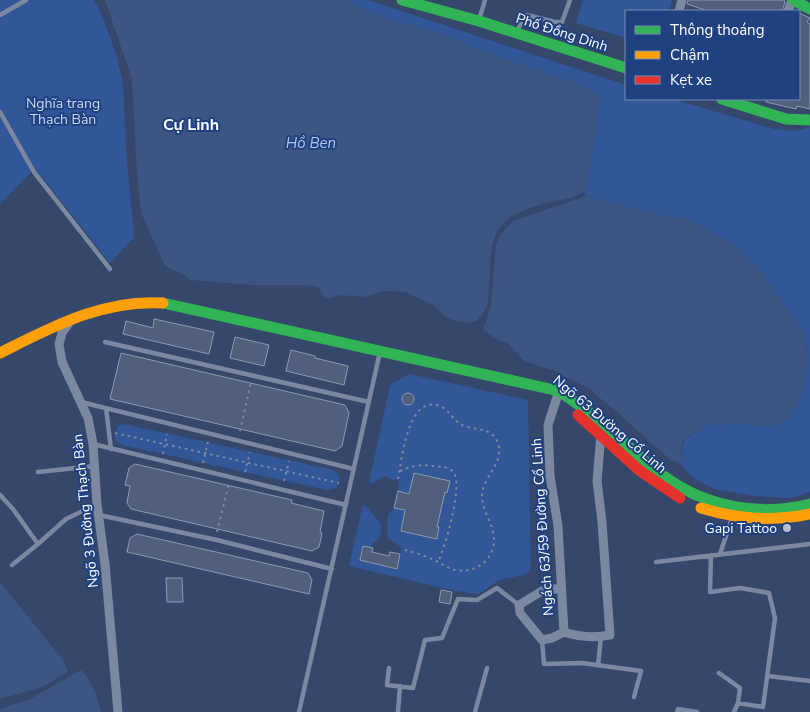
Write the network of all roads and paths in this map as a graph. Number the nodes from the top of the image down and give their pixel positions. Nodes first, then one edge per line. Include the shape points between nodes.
1 (26, 0) edge
2 (402, 0) edge
3 (485, 0) edge
4 (570, 0) edge
5 (793, 0) edge
6 (810, 9) edge
7 (0, 16) edge
8 (479, 22) junction
9 (517, 33) junction
10 (625, 68) edge
11 (730, 100) edge
12 (753, 103) edge
13 (0, 112) edge
14 (810, 120) edge
15 (110, 269) dead end
16 (74, 317) junction
17 (105, 342) dead end
18 (381, 350) junction
19 (0, 353) edge
20 (252, 381) dead end
21 (557, 396) junction
22 (81, 402) junction
23 (369, 402) junction
24 (106, 408) junction
25 (603, 430) junction
26 (240, 431) dead end
27 (109, 432) junction
28 (168, 434) dead end
29 (208, 442) dead end
30 (93, 444) junction
31 (165, 444) junction
32 (111, 449) junction
33 (250, 452) dead end
34 (205, 453) junction
35 (162, 454) dead end
36 (289, 460) dead end
37 (248, 462) junction
38 (203, 463) dead end
39 (95, 466) junction
40 (354, 469) junction
41 (286, 471) junction
42 (400, 471) junction
43 (38, 472) dead end
44 (245, 472) dead end
45 (398, 479) dead end
46 (284, 480) dead end
47 (229, 483) dead end
48 (340, 483) dead end
49 (0, 495) edge
50 (97, 504) junction
51 (346, 504) junction
52 (810, 504) edge
53 (733, 512) junction
54 (810, 514) edge
55 (99, 515) junction
56 (217, 534) dead end
57 (38, 544) junction
58 (810, 544) edge
59 (402, 549) dead end
60 (720, 554) junction
61 (711, 555) junction
62 (438, 562) junction
63 (656, 562) dead end
64 (12, 565) dead end
65 (332, 569) junction
66 (561, 588) junction
67 (519, 605) junction
68 (564, 632) junction
69 (605, 636) junction
70 (542, 640) junction
71 (598, 665) junction
72 (389, 668) dead end
73 (488, 668) dead end
74 (719, 673) dead end
75 (768, 676) junction
76 (810, 681) edge
77 (400, 686) junction
78 (634, 697) dead end
79 (738, 703) junction
80 (118, 712) edge
81 (299, 712) edge
82 (398, 712) edge
83 (475, 712) edge
84 (676, 712) edge
85 (697, 712) edge
86 (734, 712) edge

1 - 7 lane
2 - 8 street, Phố Đồng Dinh
3 - 8 lane
4 - 9 lane via 562,22 527,15 523,17
5 - 6 street
8 - 9 street, Phố Đồng Dinh
9 - 10 street, Phố Đồng Dinh
11 - 12 street
12 - 14 street via 786,119
13 - 15 lane via 34,172
16 - 18 street, Ngõ 63 Đường Cổ Linh via 128,303 161,302
16 - 19 street, Ngõ 63 Đường Cổ Linh
16 - 22 street, Ngõ 3 Đường Thạch Bàn via 62,333 59,344 62,362
17 - 23 lane
18 - 21 street, Ngõ 63 Đường Cổ Linh via 540,386
18 - 23 lane
20 - 26 path
21 - 25 street, Ngõ 63 Đường Cổ Linh via 584,408
21 - 66 street, Ngách 63/59 Đường Cổ Linh via 548,425
22 - 24 lane
22 - 30 street, Ngõ 3 Đường Thạch Bàn
23 - 40 lane
24 - 27 lane
24 - 40 lane
25 - 53 street, Ngõ 63 Đường Cổ Linh via 665,484
25 - 69 street via 597,481 602,522
27 - 31 path
27 - 32 lane
28 - 31 path
29 - 34 path
30 - 32 lane
30 - 39 street, Ngõ 3 Đường Thạch Bàn
31 - 34 path
31 - 35 path
32 - 51 lane
33 - 37 path
34 - 37 path
34 - 38 path
36 - 41 path
37 - 41 path
37 - 44 path
39 - 43 lane
39 - 50 street, Ngõ 3 Đường Thạch Bàn
40 - 51 lane
41 - 46 path
41 - 48 path
42 - 45 path
42 - 62 path via 411,466 430,465 445,467 456,477 456,501 446,544
42 - 62 path via 414,416 429,404 444,408 462,425 487,430 498,444 498,460 482,494 493,529 490,556 476,568 466,570 456,570
47 - 56 path
49 - 57 lane
50 - 55 street, Ngõ 3 Đường Thạch Bàn
50 - 57 lane via 66,519
51 - 65 lane
52 - 53 street, Ngõ 63 Đường Cổ Linh via 778,510
53 - 54 street, Ngõ 63 Đường Cổ Linh via 751,519
53 - 60 lane
55 - 65 lane
55 - 80 street, Ngõ 3 Đường Thạch Bàn
57 - 64 lane
58 - 60 lane
59 - 62 path
60 - 61 lane
61 - 63 lane
61 - 75 lane via 710,592 740,588 769,593 775,618
65 - 81 lane
66 - 67 street via 542,591
66 - 68 street, Ngách 63/59 Đường Cổ Linh
67 - 70 street via 520,613
67 - 77 lane via 497,588 476,600 458,599 442,638 425,640 413,688
68 - 69 street via 577,636
68 - 70 street
69 - 71 lane
70 - 71 lane via 544,664
71 - 78 lane via 641,671
72 - 77 lane via 387,685
73 - 83 lane
74 - 79 lane via 740,688
75 - 76 lane
75 - 79 lane via 763,707
77 - 82 lane
79 - 86 lane
84 - 85 lane via 678,709

